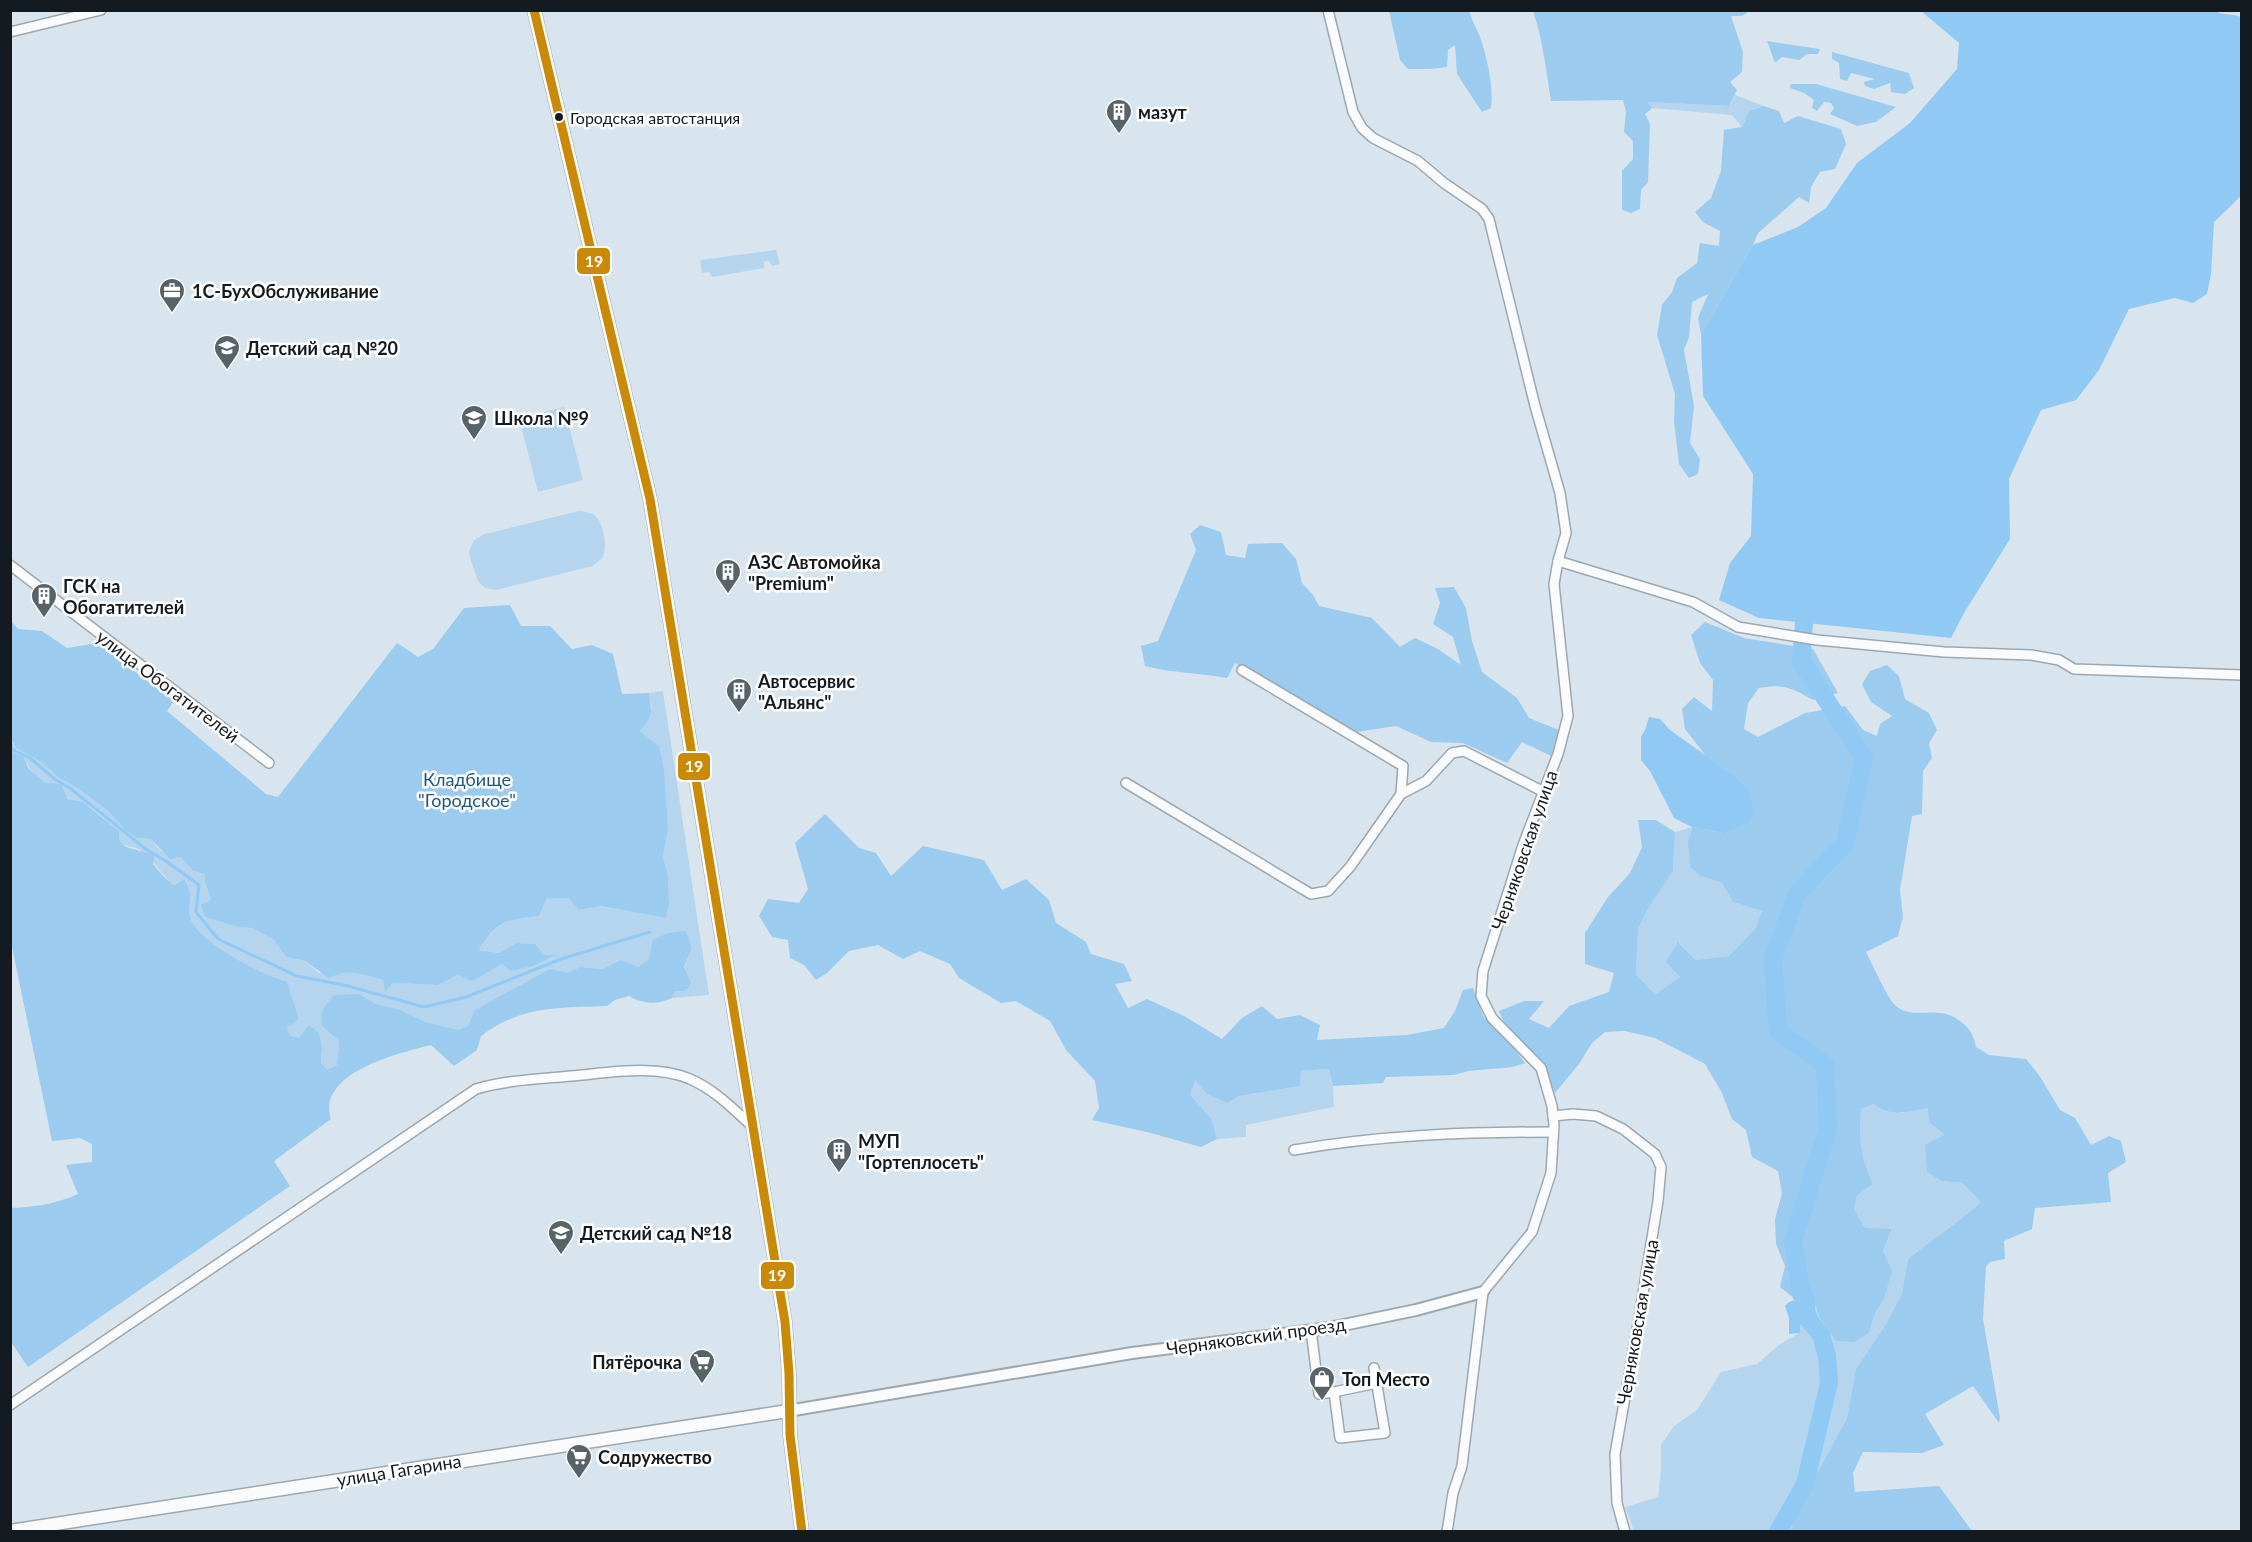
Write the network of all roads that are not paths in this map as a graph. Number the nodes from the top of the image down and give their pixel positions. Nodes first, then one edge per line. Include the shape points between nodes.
1 (101, 10) edge
2 (534, 10) edge
3 (1328, 10) edge
4 (10, 32) edge
5 (1558, 561) junction
6 (10, 565) edge
7 (1242, 670) dead end
8 (2241, 675) edge
9 (269, 763) dead end
10 (1126, 783) dead end
11 (1542, 791) junction
12 (1401, 794) junction
13 (1553, 1116) junction
14 (752, 1125) junction
15 (1553, 1132) junction
16 (1294, 1150) dead end
17 (1483, 1292) junction
18 (1311, 1330) junction
19 (1374, 1368) dead end
20 (1377, 1383) junction
21 (1334, 1392) junction
22 (10, 1405) edge
23 (788, 1411) junction
24 (10, 1531) edge
25 (802, 1532) edge
26 (1447, 1532) edge
27 (1625, 1532) edge

1 - 4 street
2 - 14 main road via 650,499
3 - 5 street, Черняковская улица via 1353,112 1362,128 1418,162 1482,209 1489,219 1560,493 1566,533
5 - 8 street via 1693,602 1738,627 1766,632 1944,652 2031,655 2059,660 2074,669
5 - 11 street, Черняковская улица via 1554,584 1568,716
6 - 9 street, улица Обогатителей
7 - 12 street via 1403,766
10 - 12 street via 1311,894 1328,891 1350,867
11 - 12 street via 1464,751 1452,753 1426,781
11 - 13 street, Черняковская улица via 1483,971 1481,996 1492,1018 1541,1068
13 - 15 street, Черняковская улица
13 - 27 street, Черняковская улица via 1596,1116 1623,1129 1654,1154 1661,1167 1615,1454 1617,1503
14 - 22 street via 712,1090 687,1078 659,1072 501,1082 476,1089
14 - 23 main road via 785,1322
15 - 16 street via 1349,1140
15 - 17 street, Черняковская улица via 1551,1173 1532,1232
17 - 18 street, Черняковский проезд via 1416,1310
17 - 26 street via 1462,1466
18 - 21 street via 1319,1394
18 - 23 street, Черняковский проезд via 1132,1353
19 - 20 street
20 - 21 street
20 - 21 street via 1385,1433 1340,1438
23 - 24 main road, улица Гагарина
23 - 25 main road

